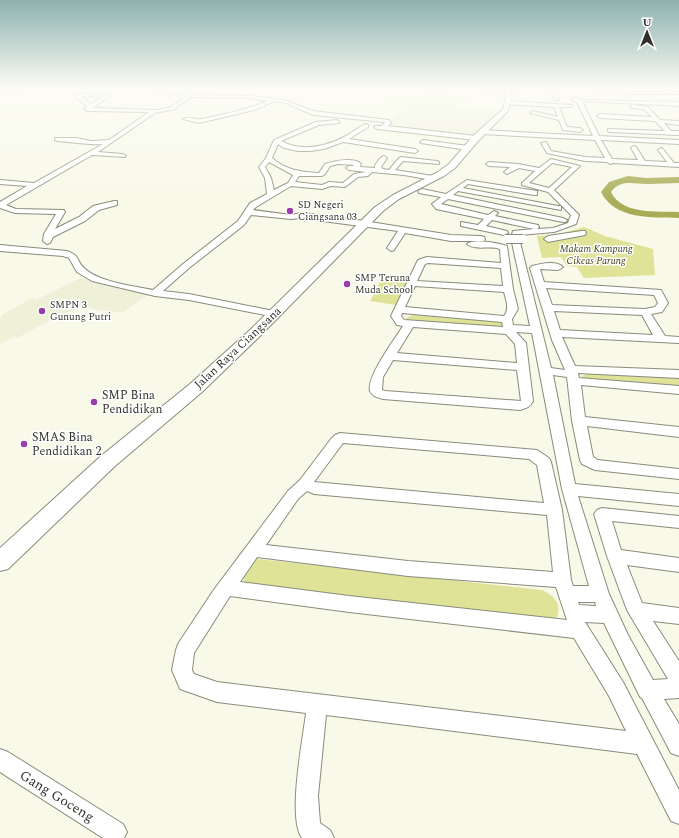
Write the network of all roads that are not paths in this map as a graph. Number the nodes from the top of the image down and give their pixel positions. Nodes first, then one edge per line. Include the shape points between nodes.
1 (132, 127) edge
2 (307, 127) edge
3 (364, 127) edge
4 (375, 127) edge
5 (488, 127) edge
6 (573, 127) edge
7 (590, 127) edge
8 (615, 127) edge
9 (639, 127) edge
10 (664, 127) edge
11 (383, 128) joint
12 (582, 130) dead end
13 (610, 130) dead end
14 (617, 130) junction
15 (642, 131) junction
16 (656, 132) junction
17 (669, 132) junction
18 (292, 133) junction
19 (679, 133) edge
20 (303, 135) dead end
21 (478, 137) junction
22 (597, 138) junction
23 (57, 139) dead end
24 (343, 140) junction
25 (663, 140) junction
26 (276, 141) junction
27 (679, 141) edge
28 (112, 142) junction
29 (423, 142) dead end
30 (536, 143) dead end
31 (544, 143) junction
32 (551, 144) dead end
33 (598, 146) junction
34 (610, 147) dead end
35 (626, 148) dead end
36 (415, 151) dead end
37 (92, 153) junction
38 (123, 156) dead end
39 (269, 158) junction
40 (384, 158) dead end
41 (610, 162) junction
42 (437, 164) dead end
43 (488, 164) dead end
44 (642, 164) junction
45 (672, 165) junction
46 (679, 165) edge
47 (333, 166) dead end
48 (518, 166) junction
49 (356, 168) junction
50 (371, 170) junction
51 (381, 170) junction
52 (540, 170) junction
53 (391, 172) junction
54 (507, 172) dead end
55 (297, 174) junction
56 (432, 178) junction
57 (0, 182) edge
58 (290, 184) junction
59 (524, 184) junction
60 (35, 185) junction
61 (457, 189) junction
62 (516, 190) junction
63 (422, 191) dead end
64 (549, 193) junction
65 (270, 195) junction
66 (446, 197) junction
67 (507, 198) junction
68 (114, 202) dead end
69 (0, 205) edge
70 (499, 207) junction
71 (558, 208) dead end
72 (248, 212) junction
73 (490, 217) junction
74 (563, 220) dead end
75 (364, 223) junction
76 (464, 224) dead end
77 (537, 227) dead end
78 (480, 228) junction
79 (404, 230) junction
80 (420, 233) junction
81 (582, 233) dead end
82 (505, 236) junction
83 (47, 241) junction
84 (415, 241) dead end
85 (471, 244) dead end
86 (0, 248) edge
87 (391, 248) dead end
88 (50, 251) junction
89 (506, 266) junction
90 (558, 267) dead end
91 (411, 283) junction
92 (540, 285) junction
93 (508, 289) junction
94 (155, 293) junction
95 (548, 308) junction
96 (399, 310) junction
97 (645, 312) junction
98 (275, 314) junction
99 (410, 324) junction
100 (508, 325) junction
101 (536, 327) junction
102 (556, 333) junction
103 (661, 339) junction
104 (679, 340) edge
105 (390, 356) junction
106 (523, 367) junction
107 (546, 371) junction
108 (679, 374) edge
109 (572, 375) junction
110 (679, 390) edge
111 (578, 421) junction
112 (679, 432) edge
113 (679, 474) edge
114 (305, 484) junction
115 (569, 489) junction
116 (679, 500) edge
117 (554, 510) junction
118 (679, 522) edge
119 (253, 550) junction
120 (615, 556) junction
121 (0, 562) edge
122 (679, 564) edge
123 (565, 587) junction
124 (226, 588) junction
125 (600, 594) junction
126 (636, 610) junction
127 (610, 615) junction
128 (679, 616) edge
129 (577, 621) junction
130 (679, 679) edge
131 (679, 688) edge
132 (647, 690) junction
133 (317, 705) junction
134 (643, 744) junction
135 (679, 745) edge
136 (0, 760) edge
137 (679, 813) edge
138 (115, 832) dead end
139 (322, 838) edge

1 - 28 street
2 - 18 street
3 - 24 street
4 - 11 street
5 - 21 main road, Jalan Raya Ciangsana
6 - 12 street
7 - 22 street
8 - 14 street
9 - 15 street
10 - 17 street
11 - 21 street
13 - 14 street
14 - 15 street
15 - 16 street
16 - 17 street
16 - 25 street
17 - 19 street
18 - 20 street
18 - 26 street
21 - 22 street
21 - 29 street
21 - 56 main road, Jalan Raya Ciangsana via 452,166
22 - 25 street
22 - 33 street
23 - 28 street via 91,143
24 - 26 street via 312,149 285,146
24 - 36 street
25 - 27 street
25 - 45 street via 664,149
26 - 39 street
28 - 37 street
30 - 31 street
31 - 32 street
31 - 41 street via 549,152
33 - 34 street
33 - 41 street
35 - 44 street via 637,149
37 - 38 street
37 - 60 street
39 - 55 street
39 - 65 street via 262,167 268,178
40 - 51 street via 377,166
41 - 44 street
42 - 53 street via 401,159
43 - 48 street
44 - 45 street
45 - 46 street
47 - 49 street
48 - 52 street
48 - 54 street
49 - 50 street
49 - 55 street via 358,164 338,162 330,164 320,175
50 - 51 street
50 - 58 street via 366,175 356,174 345,185 329,184 322,187
51 - 53 street
52 - 59 street
52 - 64 street via 553,161 577,166
53 - 56 street
55 - 58 street
56 - 75 main road, Jalan Raya Ciangsana via 387,202
57 - 60 street
58 - 65 street
59 - 62 street
59 - 64 street
60 - 69 street
61 - 62 street via 465,182 470,182
61 - 66 street
61 - 67 street
62 - 64 street
62 - 67 street
63 - 66 street
64 - 101 street via 575,215 572,224 554,230 522,231 516,233 515,238
65 - 72 street via 253,205
66 - 70 street
66 - 73 street via 436,204
67 - 70 street
67 - 71 street
68 - 83 street via 96,208 82,219 50,235
69 - 83 street via 15,211 61,212 48,234
70 - 73 street
70 - 74 street
72 - 75 street
72 - 94 street via 236,227
73 - 77 street
73 - 78 street
75 - 79 street
75 - 98 main road, Jalan Raya Ciangsana
76 - 78 street
78 - 82 street
79 - 80 street
79 - 87 street
80 - 82 street via 451,238
80 - 84 street
81 - 82 street, bridge via 552,239
83 - 88 street
85 - 89 street via 501,246 504,248
86 - 88 street
88 - 94 street via 72,256 80,270 95,279
89 - 91 street via 427,260 421,262
89 - 93 street
90 - 92 street via 536,268
91 - 93 street
91 - 96 street
92 - 95 street
92 - 97 street via 658,292 663,303 658,310
93 - 100 street via 514,309
94 - 98 street
95 - 97 street
95 - 102 street
96 - 99 street via 396,316 398,320
96 - 100 street
97 - 103 street
98 - 121 main road, Jalan Raya Ciangsana via 196,388 103,466
99 - 100 street
99 - 105 street
100 - 101 street
100 - 106 street via 520,343
101 - 107 street
102 - 103 street
102 - 109 street
103 - 104 street
105 - 106 street
105 - 106 street via 377,378 376,390 383,395 520,406 527,401
107 - 109 street
107 - 115 street
108 - 109 street
109 - 110 street
109 - 111 street
111 - 112 street
111 - 113 street via 588,460 595,465
114 - 117 street via 314,488
114 - 117 street via 340,438 532,454 544,462
114 - 119 street via 293,495
115 - 116 street
115 - 125 street
117 - 123 street
118 - 120 street via 602,514
119 - 123 street
119 - 124 street
120 - 122 street
120 - 126 street
123 - 125 street
123 - 129 street
124 - 129 street via 349,604
124 - 133 street via 185,650 182,670 187,682 217,692
125 - 127 street
126 - 128 street
126 - 130 street
127 - 129 street
127 - 132 street
129 - 134 street via 616,689
131 - 132 street
132 - 135 street
133 - 134 street
133 - 139 street via 307,796 309,829
134 - 137 street
136 - 138 street, Gang Goceng

